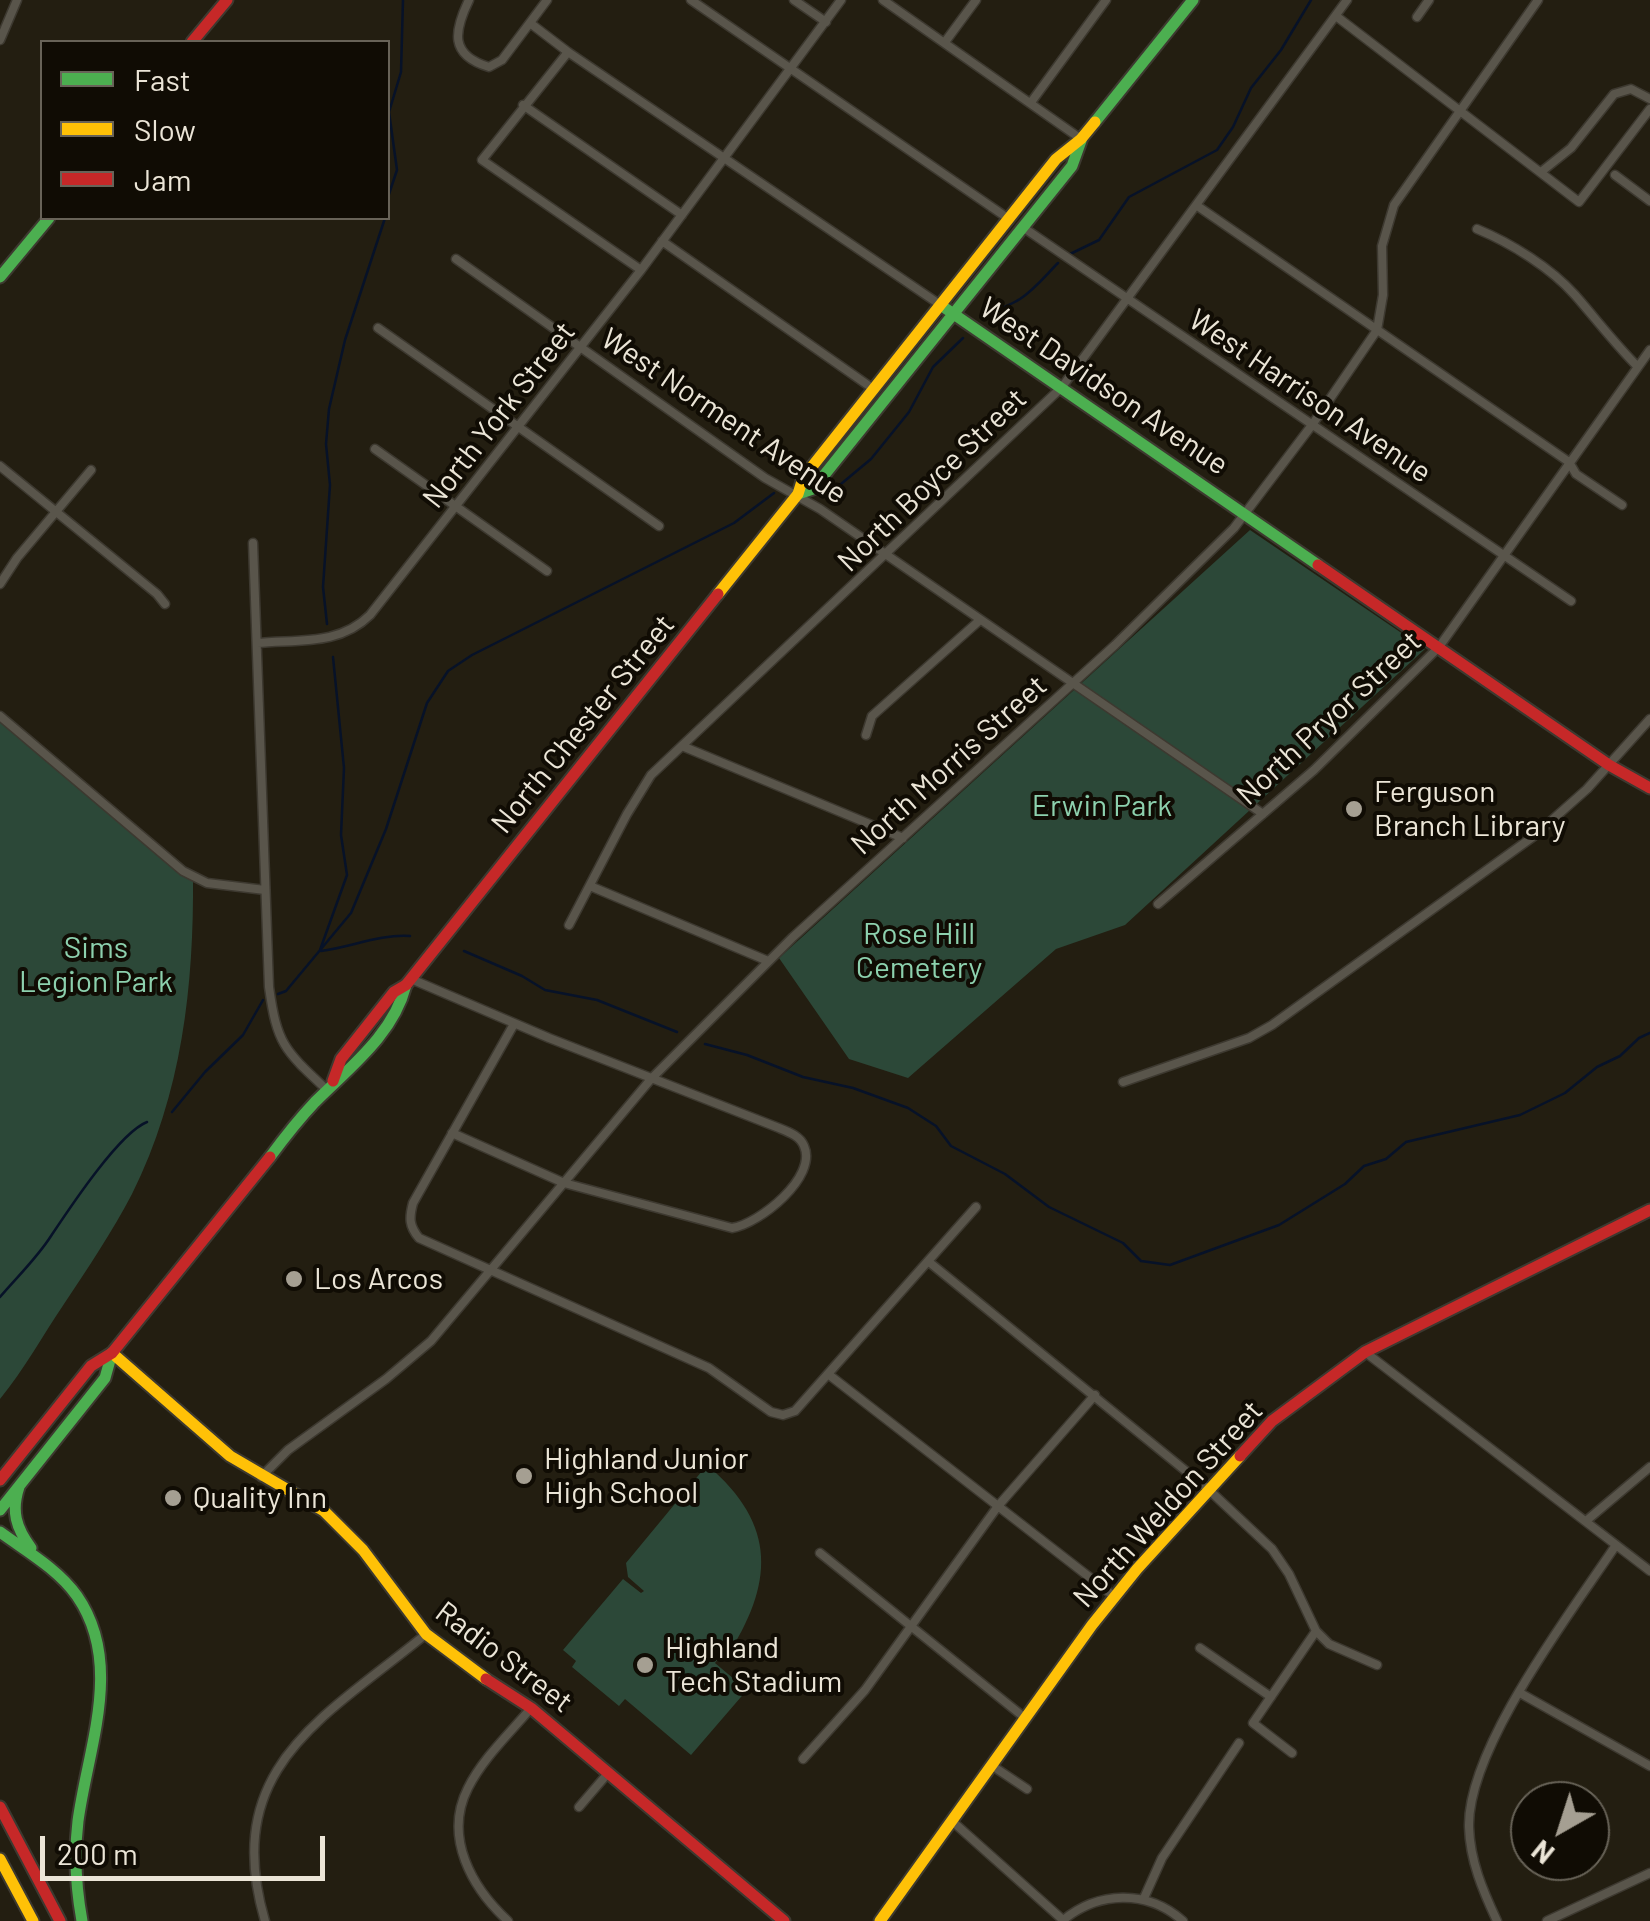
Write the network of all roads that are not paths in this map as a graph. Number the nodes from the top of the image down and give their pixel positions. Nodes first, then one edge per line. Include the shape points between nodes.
1 (17, 0) edge
2 (227, 0) edge
3 (469, 0) edge
4 (546, 0) edge
5 (691, 0) edge
6 (794, 0) edge
7 (841, 0) edge
8 (884, 0) edge
9 (976, 0) edge
10 (1106, 0) edge
11 (1193, 0) edge
12 (1347, 0) edge
13 (1429, 0) edge
14 (1538, 0) edge
15 (1336, 16) junction
16 (1417, 18) dead end
17 (826, 22) junction
18 (530, 24) junction
19 (0, 40) edge
20 (194, 40) edge
21 (945, 42) junction
22 (568, 52) junction
23 (791, 68) junction
24 (1650, 99) edge
25 (1032, 102) junction
26 (523, 105) junction
27 (1650, 108) edge
28 (1462, 111) junction
29 (1082, 139) junction
30 (726, 158) junction
31 (1540, 172) junction
32 (1615, 175) dead end
33 (1650, 201) edge
34 (1196, 205) junction
35 (682, 215) junction
36 (1009, 219) junction
37 (47, 220) edge
38 (1024, 228) junction
39 (1477, 229) dead end
40 (662, 241) junction
41 (456, 259) dead end
42 (641, 270) junction
43 (0, 277) edge
44 (1125, 298) junction
45 (947, 310) junction
46 (378, 328) dead end
47 (1377, 330) junction
48 (582, 346) junction
49 (1650, 350) edge
50 (1638, 367) junction
51 (1062, 387) junction
52 (872, 388) junction
53 (1312, 425) junction
54 (518, 427) junction
55 (375, 449) dead end
56 (1569, 462) junction
57 (0, 466) edge
58 (91, 470) dead end
59 (798, 494) junction
60 (1622, 505) dead end
61 (456, 507) junction
62 (57, 513) junction
63 (1246, 514) junction
64 (659, 526) dead end
65 (253, 543) dead end
66 (1503, 554) junction
67 (887, 556) junction
68 (547, 571) dead end
69 (0, 584) edge
70 (1571, 601) dead end
71 (165, 604) dead end
72 (980, 620) junction
73 (257, 642) junction
74 (1440, 647) junction
75 (1072, 683) junction
76 (0, 716) edge
77 (1650, 719) edge
78 (866, 735) dead end
79 (682, 746) junction
80 (1609, 765) junction
81 (1650, 788) edge
82 (1262, 814) junction
83 (903, 838) junction
84 (590, 886) junction
85 (265, 890) junction
86 (1158, 904) dead end
87 (569, 925) dead end
88 (768, 961) junction
89 (409, 982) junction
90 (514, 1024) junction
91 (651, 1079) junction
92 (1123, 1082) dead end
93 (330, 1085) junction
94 (452, 1133) junction
95 (564, 1183) junction
96 (976, 1207) dead end
97 (1650, 1210) edge
98 (929, 1262) junction
99 (492, 1272) junction
100 (1365, 1352) junction
101 (112, 1354) junction
102 (828, 1374) junction
103 (1096, 1395) junction
104 (1650, 1466) edge
105 (260, 1477) junction
106 (0, 1480) edge
107 (18, 1486) junction
108 (1208, 1488) junction
109 (998, 1506) junction
110 (0, 1510) edge
111 (1586, 1521) junction
112 (0, 1532) edge
113 (1616, 1546) junction
114 (820, 1553) dead end
115 (1650, 1571) edge
116 (54, 1575) junction
117 (1114, 1596) junction
118 (909, 1625) junction
119 (1316, 1631) junction
120 (426, 1634) junction
121 (1200, 1648) dead end
122 (1377, 1665) dead end
123 (1520, 1692) junction
124 (1271, 1697) junction
125 (532, 1708) junction
126 (1024, 1718) junction
127 (1239, 1743) dead end
128 (1292, 1753) dead end
129 (803, 1759) dead end
130 (992, 1765) junction
131 (1650, 1766) edge
132 (609, 1772) junction
133 (1027, 1789) dead end
134 (0, 1807) edge
135 (579, 1807) dead end
136 (952, 1820) junction
137 (0, 1859) edge
138 (1650, 1873) edge
139 (1144, 1898) junction
140 (1062, 1920) edge
141 (32, 1921) edge
142 (60, 1921) edge
143 (82, 1921) edge
144 (264, 1921) edge
145 (508, 1921) edge
146 (784, 1921) edge
147 (880, 1921) edge
148 (1183, 1921) edge
149 (1497, 1921) edge
150 (1547, 1921) edge

1 - 19 street
2 - 20 main road
3 - 18 street via 457,37 475,63 496,65
4 - 18 street
5 - 23 street
6 - 17 street
7 - 17 street, North York Street
8 - 21 street
9 - 21 street
10 - 25 street
11 - 29 main road, North Chester Street
12 - 15 street, North Boyce Street
13 - 16 street
14 - 28 street, North Morris Street
15 - 28 street
15 - 34 street, North Boyce Street
17 - 23 street, North York Street
18 - 22 street, West Davidson Avenue
21 - 25 street
22 - 26 street
22 - 30 street, West Davidson Avenue
23 - 30 street, North York Street
23 - 36 street
24 - 31 street via 1631,89 1614,94 1571,148
25 - 29 street
26 - 35 street
26 - 42 street via 482,160
27 - 31 street via 1580,202
28 - 31 street
28 - 47 street, North Morris Street via 1388,218
29 - 36 main road, North Chester Street via 1056,159
29 - 38 main road, North Chester Street via 1072,166
30 - 35 street, North York Street
30 - 45 street, West Davidson Avenue
32 - 33 street
34 - 44 street, North Boyce Street
34 - 47 street
35 - 40 street, North York Street
36 - 45 main road, North Chester Street
37 - 43 main road
38 - 44 street, West Harrison Avenue
38 - 45 main road, North Chester Street
39 - 50 street via 1566,286
40 - 42 street, North York Street
40 - 52 street
41 - 48 street, West Norment Avenue
42 - 48 street, North York Street
44 - 51 street, North Boyce Street
44 - 53 street, West Harrison Avenue
45 - 51 main road, West Davidson Avenue
45 - 52 main road, North Chester Street
45 - 59 main road, North Chester Street via 813,490
46 - 54 street
47 - 53 street, North Morris Street
47 - 56 street
48 - 54 street, North York Street
48 - 59 street, West Norment Avenue via 765,478
49 - 50 street, North Pryor Street
50 - 56 street, North Pryor Street
51 - 63 main road, West Davidson Avenue
51 - 67 street, North Boyce Street
52 - 59 main road, North Chester Street via 803,478
53 - 63 street, North Morris Street
53 - 66 street, West Harrison Avenue
54 - 61 street, North York Street
54 - 64 street
55 - 61 street
56 - 60 street
56 - 66 street, North Pryor Street
57 - 62 street
58 - 62 street
59 - 67 street, West Norment Avenue
59 - 89 main road, North Chester Street
61 - 68 street
61 - 73 street, North York Street via 360,625 318,640
62 - 69 street
62 - 71 street
63 - 74 main road, West Davidson Avenue
63 - 75 street, North Morris Street
65 - 73 street
66 - 70 street, West Harrison Avenue
66 - 74 street, North Pryor Street
67 - 72 street, West Norment Avenue
67 - 79 street, North Boyce Street
72 - 75 street, West Norment Avenue
72 - 78 street via 872,716
73 - 85 street
74 - 80 main road, West Davidson Avenue
74 - 82 street, North Pryor Street
75 - 82 street, West Norment Avenue
75 - 83 street, North Morris Street
76 - 85 street via 183,871 207,883
77 - 80 street
79 - 83 street
79 - 84 street, North Boyce Street via 642,788
80 - 81 main road, West Davidson Avenue
80 - 92 street via 1510,856 1272,1025
82 - 86 street, North Pryor Street
83 - 88 street, North Morris Street
84 - 87 street, North Boyce Street
84 - 88 street
85 - 93 street via 275,1029 287,1050
88 - 91 street, North Morris Street
89 - 90 street
89 - 93 main road, North Chester Street via 341,1058
90 - 91 street
90 - 94 street
91 - 95 street, North Morris Street
91 - 95 street via 798,1137 806,1160 791,1189 742,1226 714,1225
93 - 101 main road, North Chester Street
94 - 95 street
94 - 99 street via 413,1203 412,1229
95 - 99 street, North Morris Street
96 - 98 street
97 - 100 main road, North Weldon Street
98 - 102 street
98 - 103 street
99 - 102 street via 709,1368 771,1412 795,1411
99 - 105 street, North Morris Street via 414,1357
100 - 108 main road, North Weldon Street via 1272,1421
100 - 111 street
101 - 105 main road, Radio Street
101 - 106 main road, North Chester Street via 91,1366
101 - 107 main road, North Chester Street via 105,1378
102 - 109 street
103 - 108 street
103 - 109 street
104 - 111 street
105 - 120 main road, Radio Street via 346,1530
107 - 110 main road, North Chester Street
107 - 116 main road via 16,1527
108 - 117 main road, North Weldon Street
108 - 119 street via 1272,1549
109 - 117 street
109 - 118 street
111 - 113 street
112 - 116 main road
113 - 115 street
113 - 123 street
114 - 118 street
116 - 143 main road via 86,1608 101,1658 78,1822
117 - 126 main road, North Weldon Street
118 - 126 street
118 - 129 street via 865,1690
119 - 122 street via 1329,1644
119 - 124 street
120 - 125 main road, Radio Street
120 - 144 street via 299,1740 272,1776 256,1834 255,1880
121 - 124 street
123 - 131 street
123 - 149 street via 1480,1770 1469,1814 1473,1860
124 - 128 street via 1253,1723
125 - 132 main road, Radio Street
125 - 145 street via 472,1780 462,1808 467,1868
126 - 130 main road, North Weldon Street
127 - 139 street via 1162,1858
130 - 133 street
130 - 136 main road, North Weldon Street
132 - 135 street
132 - 146 main road, Radio Street
134 - 142 main road
136 - 140 street
136 - 147 main road, North Weldon Street
137 - 141 main road
138 - 150 street
139 - 140 street via 1106,1898
139 - 148 street

